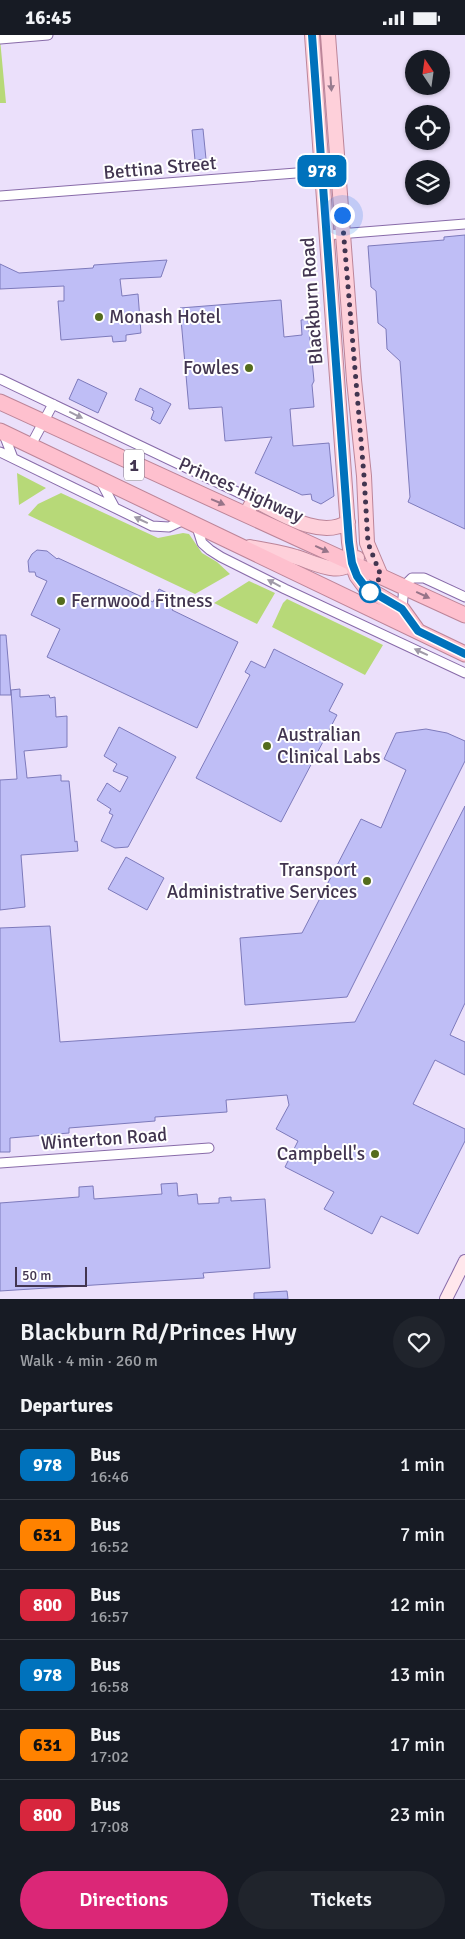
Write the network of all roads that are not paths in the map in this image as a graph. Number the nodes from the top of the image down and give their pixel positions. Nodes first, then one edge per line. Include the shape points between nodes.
1 (48, 35) edge
2 (312, 35) edge
3 (328, 35) edge
4 (0, 39) edge
5 (322, 171) junction
6 (0, 196) edge
7 (465, 224) edge
8 (343, 234) junction
9 (326, 235) junction
10 (0, 379) edge
11 (0, 402) edge
12 (53, 404) junction
13 (43, 423) junction
14 (2, 431) edge
15 (31, 445) junction
16 (0, 452) edge
17 (13, 458) junction
18 (99, 478) junction
19 (254, 500) junction
20 (116, 509) junction
21 (246, 514) junction
22 (191, 521) junction
23 (348, 523) junction
24 (368, 543) junction
25 (242, 545) junction
26 (352, 563) junction
27 (381, 576) junction
28 (404, 586) junction
29 (465, 597) edge
30 (402, 609) junction
31 (465, 615) edge
32 (418, 631) junction
33 (465, 654) edge
34 (465, 673) edge
35 (209, 1148) dead end
36 (0, 1163) edge
37 (465, 1261) edge
38 (446, 1299) edge

1 - 4 street
2 - 5 main road, Blackburn Road
3 -> 8 main road, Blackburn Road
5 - 6 street, Bettina Street
5 - 9 main road, Blackburn Road
7 - 8 street
8 - 9 street
8 - 24 main road, Blackburn Road
9 - 23 main road, Blackburn Road
10 - 12 street
11 - 13 highway, Princes Highway / 1
12 - 13 street
12 -> 19 street
13 - 15 street
13 -> 21 highway, Princes Highway / 1
14 - 15 highway, 1
14 - 17 street
15 - 18 highway, 1
16 - 17 street
17 - 20 street
18 - 20 street
18 - 22 highway, 1
19 - 21 main road
19 - 23 main road via 318,529 336,528
22 -> 20 street via 157,527
21 -> 26 highway, Princes Highway / 1
22 - 25 highway, 1
34 -> 22 street via 222,557 202,543
23 - 26 main road, Blackburn Road
24 - 26 main road
24 - 27 main road, Blackburn Road
25 - 26 main road via 295,556 325,568 340,568
25 - 32 highway, 1
26 - 27 highway, Princes Highway / 1
26 - 30 highway via 366,588
27 - 28 highway, Princes Highway / 1
28 - 29 street via 412,578 424,578
28 - 30 street
28 -> 31 highway, Princes Highway / 1
30 - 32 highway
32 - 33 highway, 1
35 - 36 street, Winterton Road
37 - 38 main road

